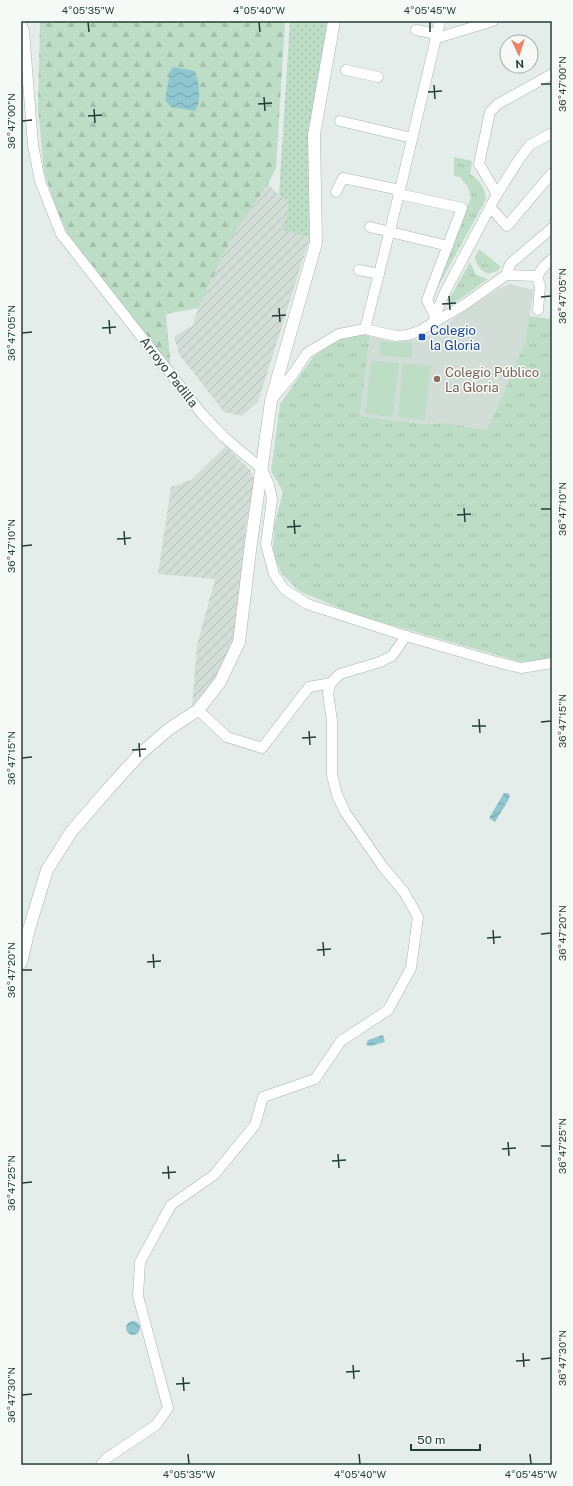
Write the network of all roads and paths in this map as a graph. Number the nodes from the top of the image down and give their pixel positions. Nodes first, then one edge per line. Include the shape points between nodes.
1 (334, 21) edge
2 (440, 21) edge
3 (493, 21) edge
4 (21, 24) edge
5 (416, 30) dead end
6 (436, 38) junction
7 (346, 70) dead end
8 (552, 74) edge
9 (378, 77) dead end
10 (340, 121) dead end
11 (552, 133) edge
12 (412, 138) junction
13 (552, 173) edge
14 (336, 192) dead end
15 (399, 194) junction
16 (497, 194) junction
17 (490, 207) junction
18 (370, 227) dead end
19 (552, 228) edge
20 (390, 233) junction
21 (448, 246) junction
22 (552, 259) edge
23 (359, 270) dead end
24 (379, 274) junction
25 (506, 275) junction
26 (537, 276) junction
27 (538, 310) dead end
28 (433, 320) junction
29 (365, 329) junction
30 (271, 401) junction
31 (262, 469) junction
32 (406, 636) junction
33 (552, 663) edge
34 (331, 683) junction
35 (198, 710) junction
36 (21, 963) edge
37 (101, 1465) edge

1 - 30 street via 314,135 316,243
2 - 6 street
3 - 6 street
4 - 31 street, Arroyo Padilla via 24,31 33,145 40,181 61,234 202,414 224,437
5 - 6 street via 432,33
6 - 12 street
7 - 9 street
8 - 16 street via 498,104 490,112 479,164
10 - 12 street
11 - 16 street via 530,144
12 - 15 street
13 - 17 street via 507,226
14 - 15 street via 344,178 395,189
15 - 20 street
15 - 21 street via 462,208
16 - 17 street
17 - 28 street
18 - 20 street
19 - 25 street via 510,264
20 - 21 street
20 - 24 street
21 - 28 street via 427,300
22 - 26 street
23 - 24 street
24 - 29 street
25 - 26 street
25 - 28 street via 464,305
26 - 27 street via 540,286
28 - 29 street via 408,335 396,336
29 - 30 street via 339,334 307,353
30 - 31 street
31 - 32 street, Arroyo Padilla via 272,499 266,544 274,574 284,589 307,604
31 - 35 street via 239,642 220,682
32 - 33 street, Arroyo Padilla via 521,668
32 - 34 street via 392,656 340,674
34 - 35 street via 309,687 262,748 227,737
34 - 37 street via 328,693 332,721 332,775 337,795 345,812 383,867 404,892 418,917 410,968 388,1010 341,1041 315,1079 262,1098 255,1125 214,1175 171,1205 140,1262 138,1296 168,1408 156,1425 107,1458
35 - 36 street via 169,729 140,754 71,832 47,870

